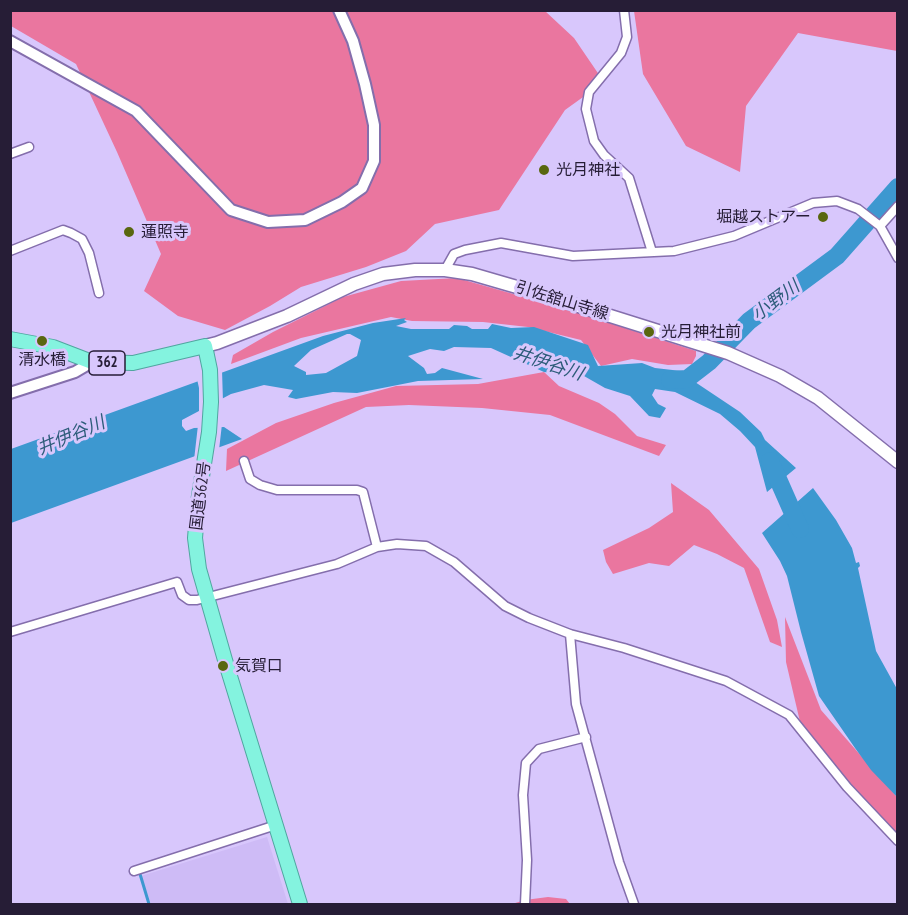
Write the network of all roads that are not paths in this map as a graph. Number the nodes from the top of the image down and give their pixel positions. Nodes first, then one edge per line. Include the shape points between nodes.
1 (339, 10) edge
2 (624, 10) edge
3 (10, 41) edge
4 (29, 147) dead end
5 (10, 154) edge
6 (897, 206) edge
7 (880, 226) junction
8 (10, 251) edge
9 (652, 252) junction
10 (897, 258) edge
11 (445, 270) junction
12 (99, 293) dead end
13 (10, 339) edge
14 (205, 346) junction
15 (92, 362) junction
16 (10, 393) edge
17 (244, 461) dead end
18 (897, 462) edge
19 (377, 548) junction
20 (206, 596) junction
21 (10, 632) edge
22 (570, 634) junction
23 (586, 738) junction
24 (276, 825) junction
25 (897, 841) edge
26 (134, 871) dead end
27 (300, 904) edge
28 (525, 904) edge
29 (634, 904) edge

1 - 3 street via 365,84 374,125 374,161 362,188 305,220 268,222 231,210 136,111
2 - 9 street via 627,37 621,53 590,92 586,109 594,141 629,178
4 - 5 street
6 - 7 street
7 - 9 street via 858,208 837,201 813,203 734,236 674,251
7 - 10 street
8 - 12 street via 63,230 71,233 82,239 89,253
9 - 11 street via 573,256 501,243 454,255
11 - 14 main road, 引佐舘山寺線 via 383,274
11 - 18 main road, 引佐舘山寺線 via 534,292 728,353 818,398
13 - 15 highway, 362 via 53,347
14 - 15 highway, 362 via 133,363
14 - 20 highway, 国道362号 via 211,402 195,538
15 - 16 street via 75,372
17 - 19 street via 250,479 278,490 363,492
19 - 20 street via 337,564
19 - 22 street via 397,544 426,546 454,562 505,606
20 - 21 street via 189,600 182,595 177,582
20 - 24 highway, 国道362号
22 - 23 street via 576,704
22 - 25 street via 726,681 789,715 847,788
23 - 28 street via 539,749 526,763
23 - 29 street
24 - 26 street
24 - 27 highway, 国道362号

